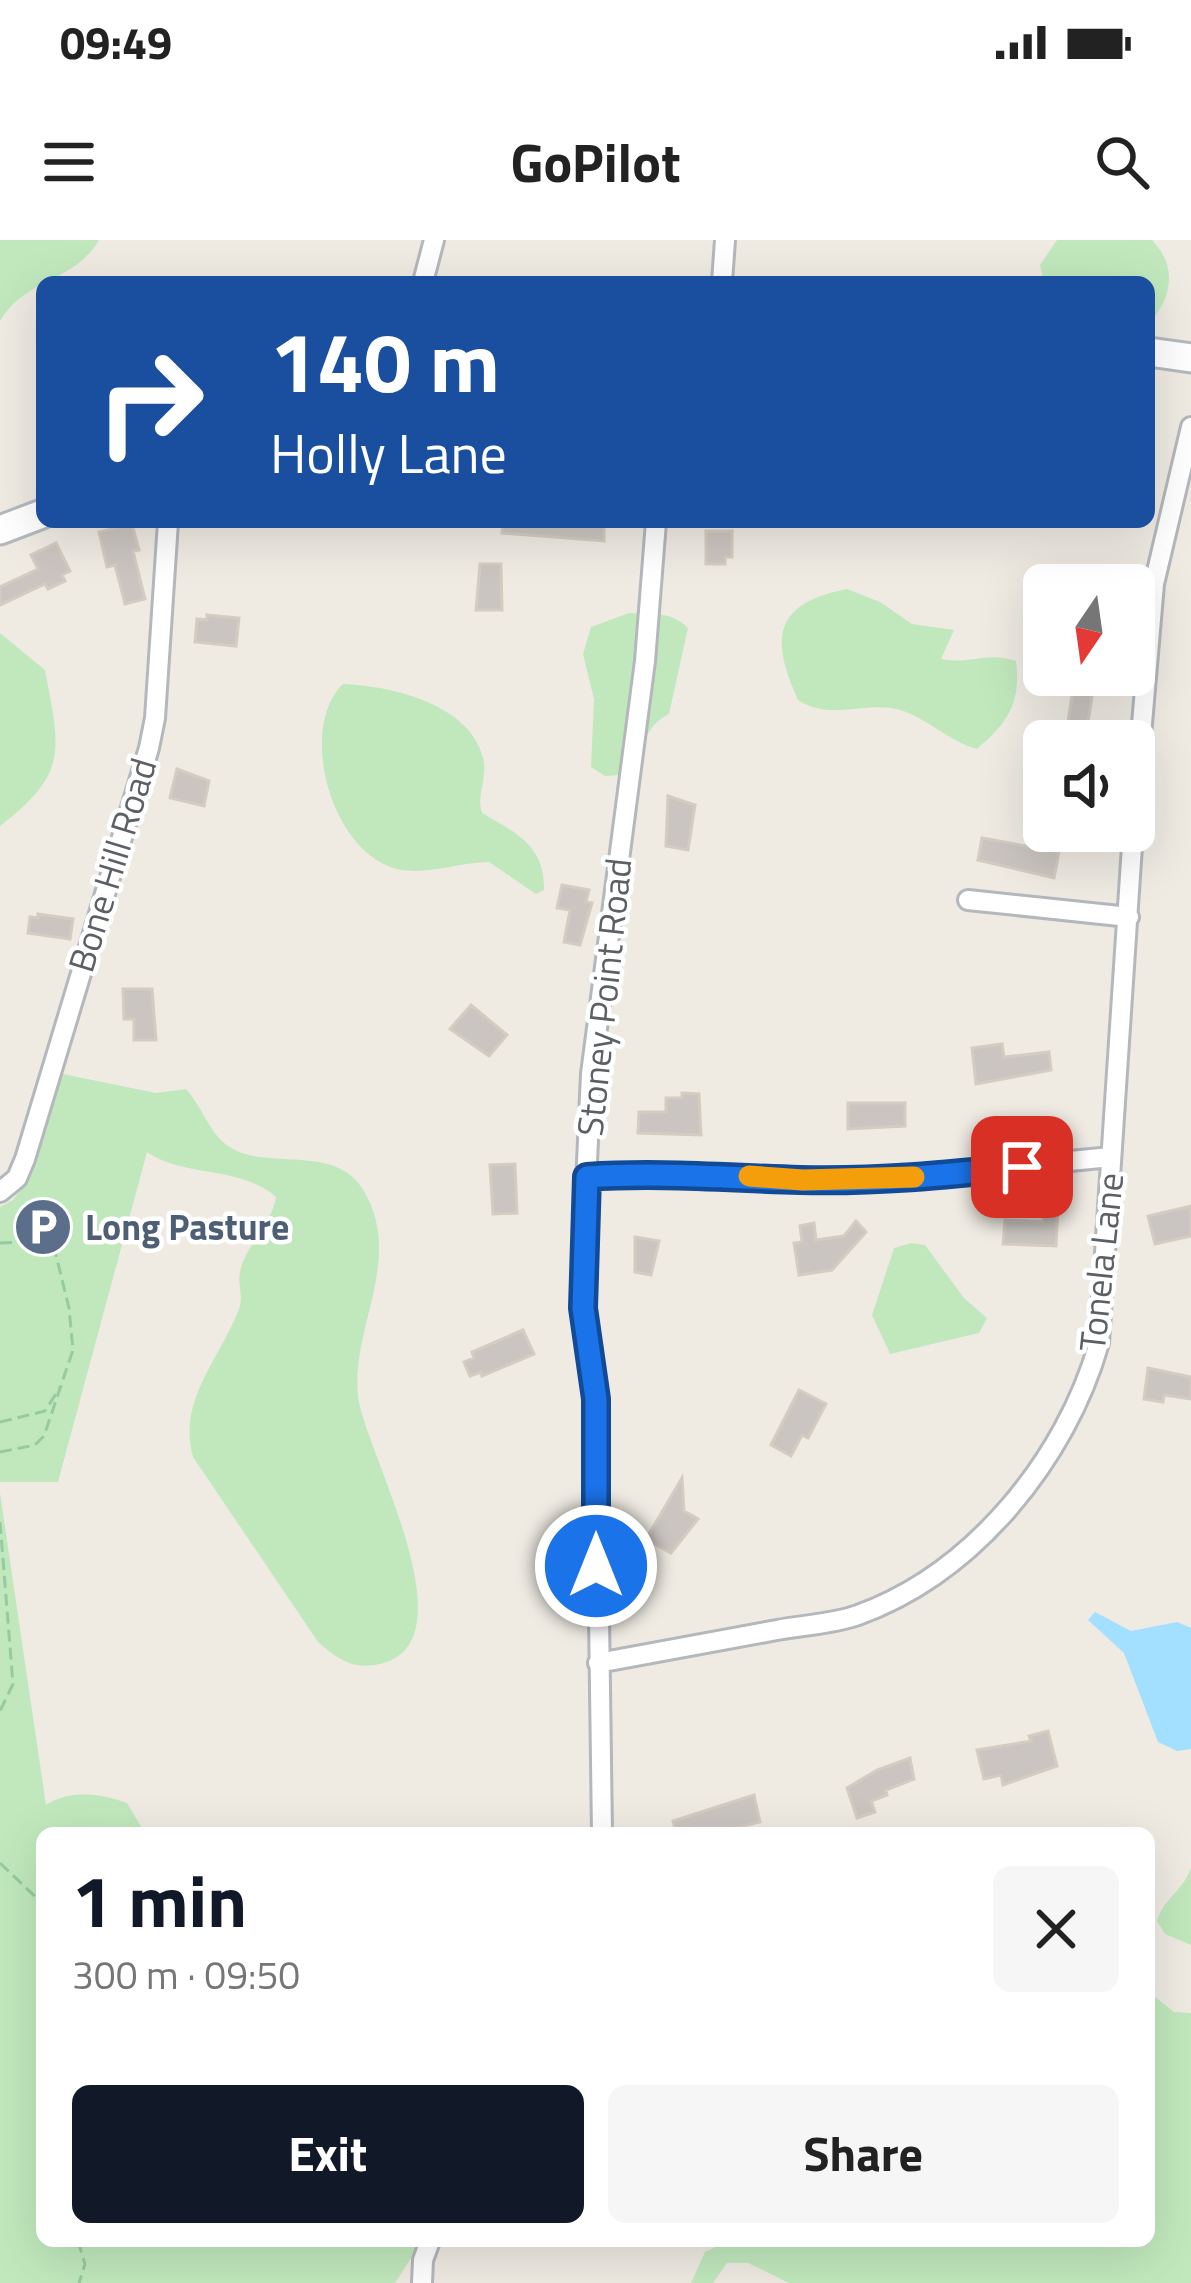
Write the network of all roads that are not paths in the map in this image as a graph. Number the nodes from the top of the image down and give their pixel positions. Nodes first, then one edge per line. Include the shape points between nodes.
1 (434, 240) edge
2 (725, 240) edge
3 (425, 276) edge
4 (722, 276) edge
5 (1155, 353) edge
6 (1191, 358) edge
7 (1191, 427) edge
8 (36, 516) edge
9 (168, 528) edge
10 (655, 528) edge
11 (0, 530) edge
12 (1142, 720) edge
13 (1132, 852) edge
14 (968, 900) dead end
15 (1129, 917) junction
16 (1111, 1157) junction
17 (587, 1177) junction
18 (0, 1192) edge
19 (598, 1663) junction
20 (602, 1827) edge
21 (428, 2247) edge
22 (422, 2283) edge

1 - 3 street
2 - 4 street
5 - 6 main road
7 - 12 street via 1154,584
8 - 11 main road
9 - 18 street, Bone Hill Road via 149,748 25,1159
10 - 17 street, Stoney Point Road via 591,1074
13 - 15 street, Tonela Lane
14 - 15 street
15 - 16 street, Tonela Lane
16 - 17 street via 897,1178
16 - 19 street, Tonela Lane via 1094,1360 1046,1460 994,1522 938,1571 858,1615
17 - 19 street, Stoney Point Road via 583,1308 596,1399
19 - 20 street, Stoney Point Road
21 - 22 street

